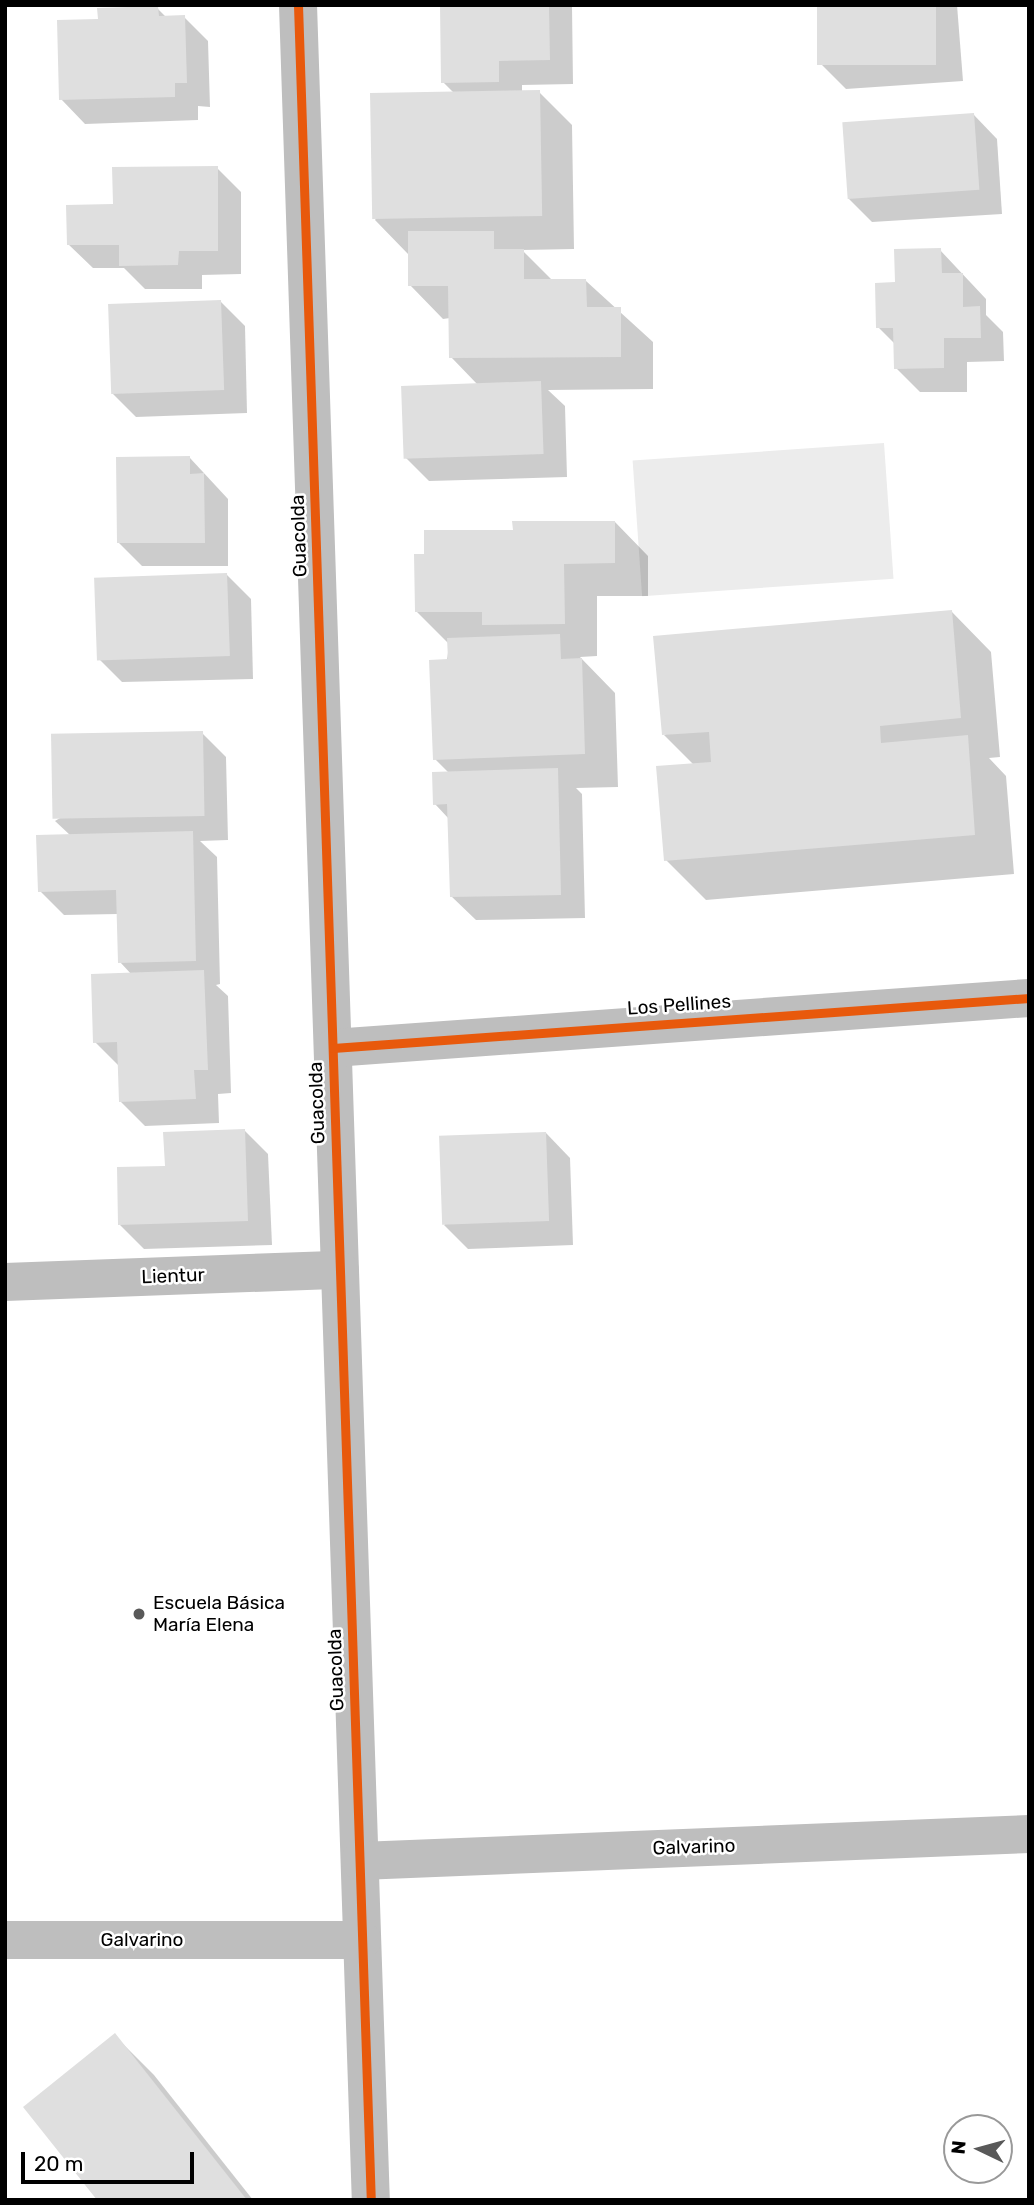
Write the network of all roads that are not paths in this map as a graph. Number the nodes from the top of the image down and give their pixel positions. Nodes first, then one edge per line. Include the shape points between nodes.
1 (298, 5) edge
2 (1029, 998) edge
3 (333, 1048) junction
4 (340, 1270) junction
5 (5, 1282) edge
6 (1029, 1833) edge
7 (360, 1861) junction
8 (5, 1940) edge
9 (362, 1940) junction
10 (371, 2200) edge

1 - 3 street, Guacolda
2 - 3 street, Los Pellines
3 - 4 street, Guacolda
4 - 5 street, Lientur
4 - 7 street, Guacolda
6 - 7 street, Galvarino
7 - 9 street, Guacolda
8 - 9 street, Galvarino
9 - 10 street, Guacolda

